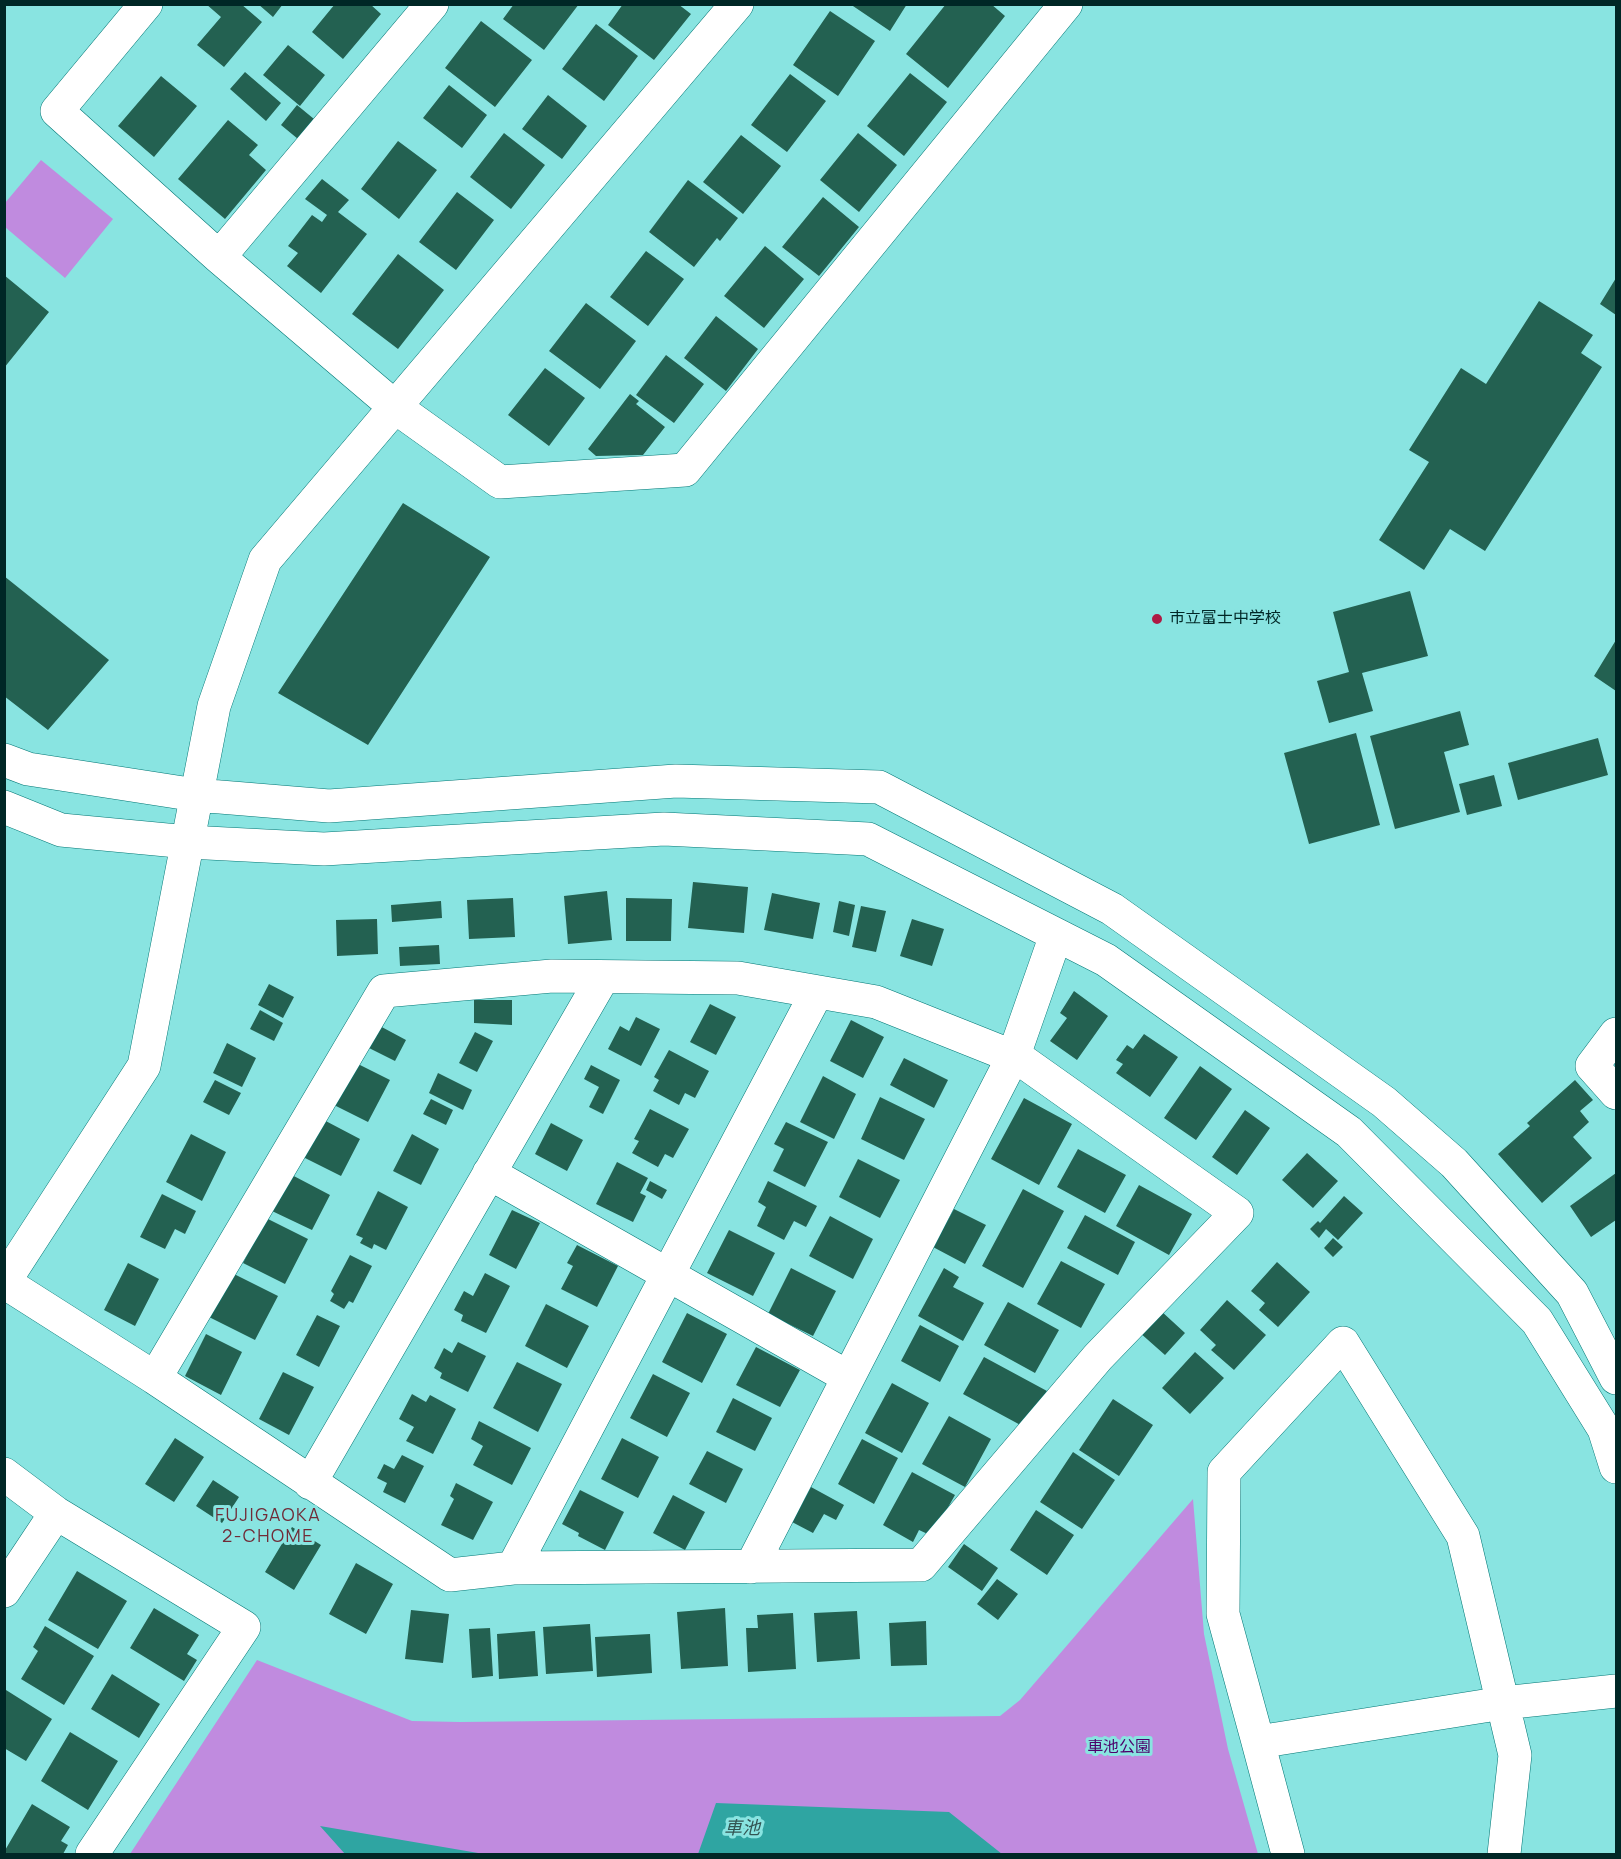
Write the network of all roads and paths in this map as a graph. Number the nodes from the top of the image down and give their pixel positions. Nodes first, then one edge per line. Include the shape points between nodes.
1 (146, 4) edge
2 (432, 4) edge
3 (737, 4) edge
4 (1060, 7) edge
5 (219, 257) junction
6 (395, 407) junction
7 (4, 760) edge
8 (196, 795) junction
9 (4, 807) edge
10 (188, 842) junction
11 (1056, 936) junction
12 (603, 977) junction
13 (817, 992) junction
14 (1617, 1034) edge
15 (1014, 1055) junction
16 (1617, 1093) edge
17 (489, 1173) junction
18 (667, 1274) junction
19 (4, 1282) edge
20 (848, 1377) junction
21 (154, 1378) junction
22 (1617, 1378) edge
23 (1617, 1467) edge
24 (4, 1474) edge
25 (310, 1483) junction
26 (56, 1513) junction
27 (751, 1567) junction
28 (513, 1568) junction
29 (4, 1591) edge
30 (1617, 1691) edge
31 (1503, 1702) junction
32 (1258, 1742) junction
33 (92, 1854) edge
34 (1288, 1854) edge
35 (1504, 1854) edge

1 - 5 street via 57,111
2 - 5 street
3 - 6 street
4 - 6 street via 685,470 500,482
5 - 6 street
6 - 8 street via 265,560 214,706
7 - 8 street via 28,769
8 - 10 street
8 - 22 street via 329,806 676,781 879,787 1112,909 1384,1102 1454,1163 1572,1293
9 - 10 street via 61,830
10 - 11 street via 324,849 664,829 868,839
10 - 19 street via 144,1066
11 - 15 street
11 - 23 street via 1106,960 1349,1132 1538,1321 1604,1430
12 - 13 street via 738,978
12 - 17 street
12 - 21 street via 552,976 384,991
13 - 15 street via 876,1002
13 - 18 street
14 - 16 street via 1592,1066
15 - 20 street
15 - 27 street via 1237,1213 1098,1357 921,1565
17 - 18 street
17 - 25 street
18 - 20 street
18 - 28 street
19 - 21 street
20 - 27 street
21 - 25 street
24 - 26 street
25 - 28 street via 450,1575
26 - 29 street
26 - 33 street via 244,1627
27 - 28 street
30 - 31 street
31 - 32 street
31 - 32 street via 1463,1536 1343,1343 1224,1472 1223,1614
31 - 35 street via 1515,1755
32 - 34 street

